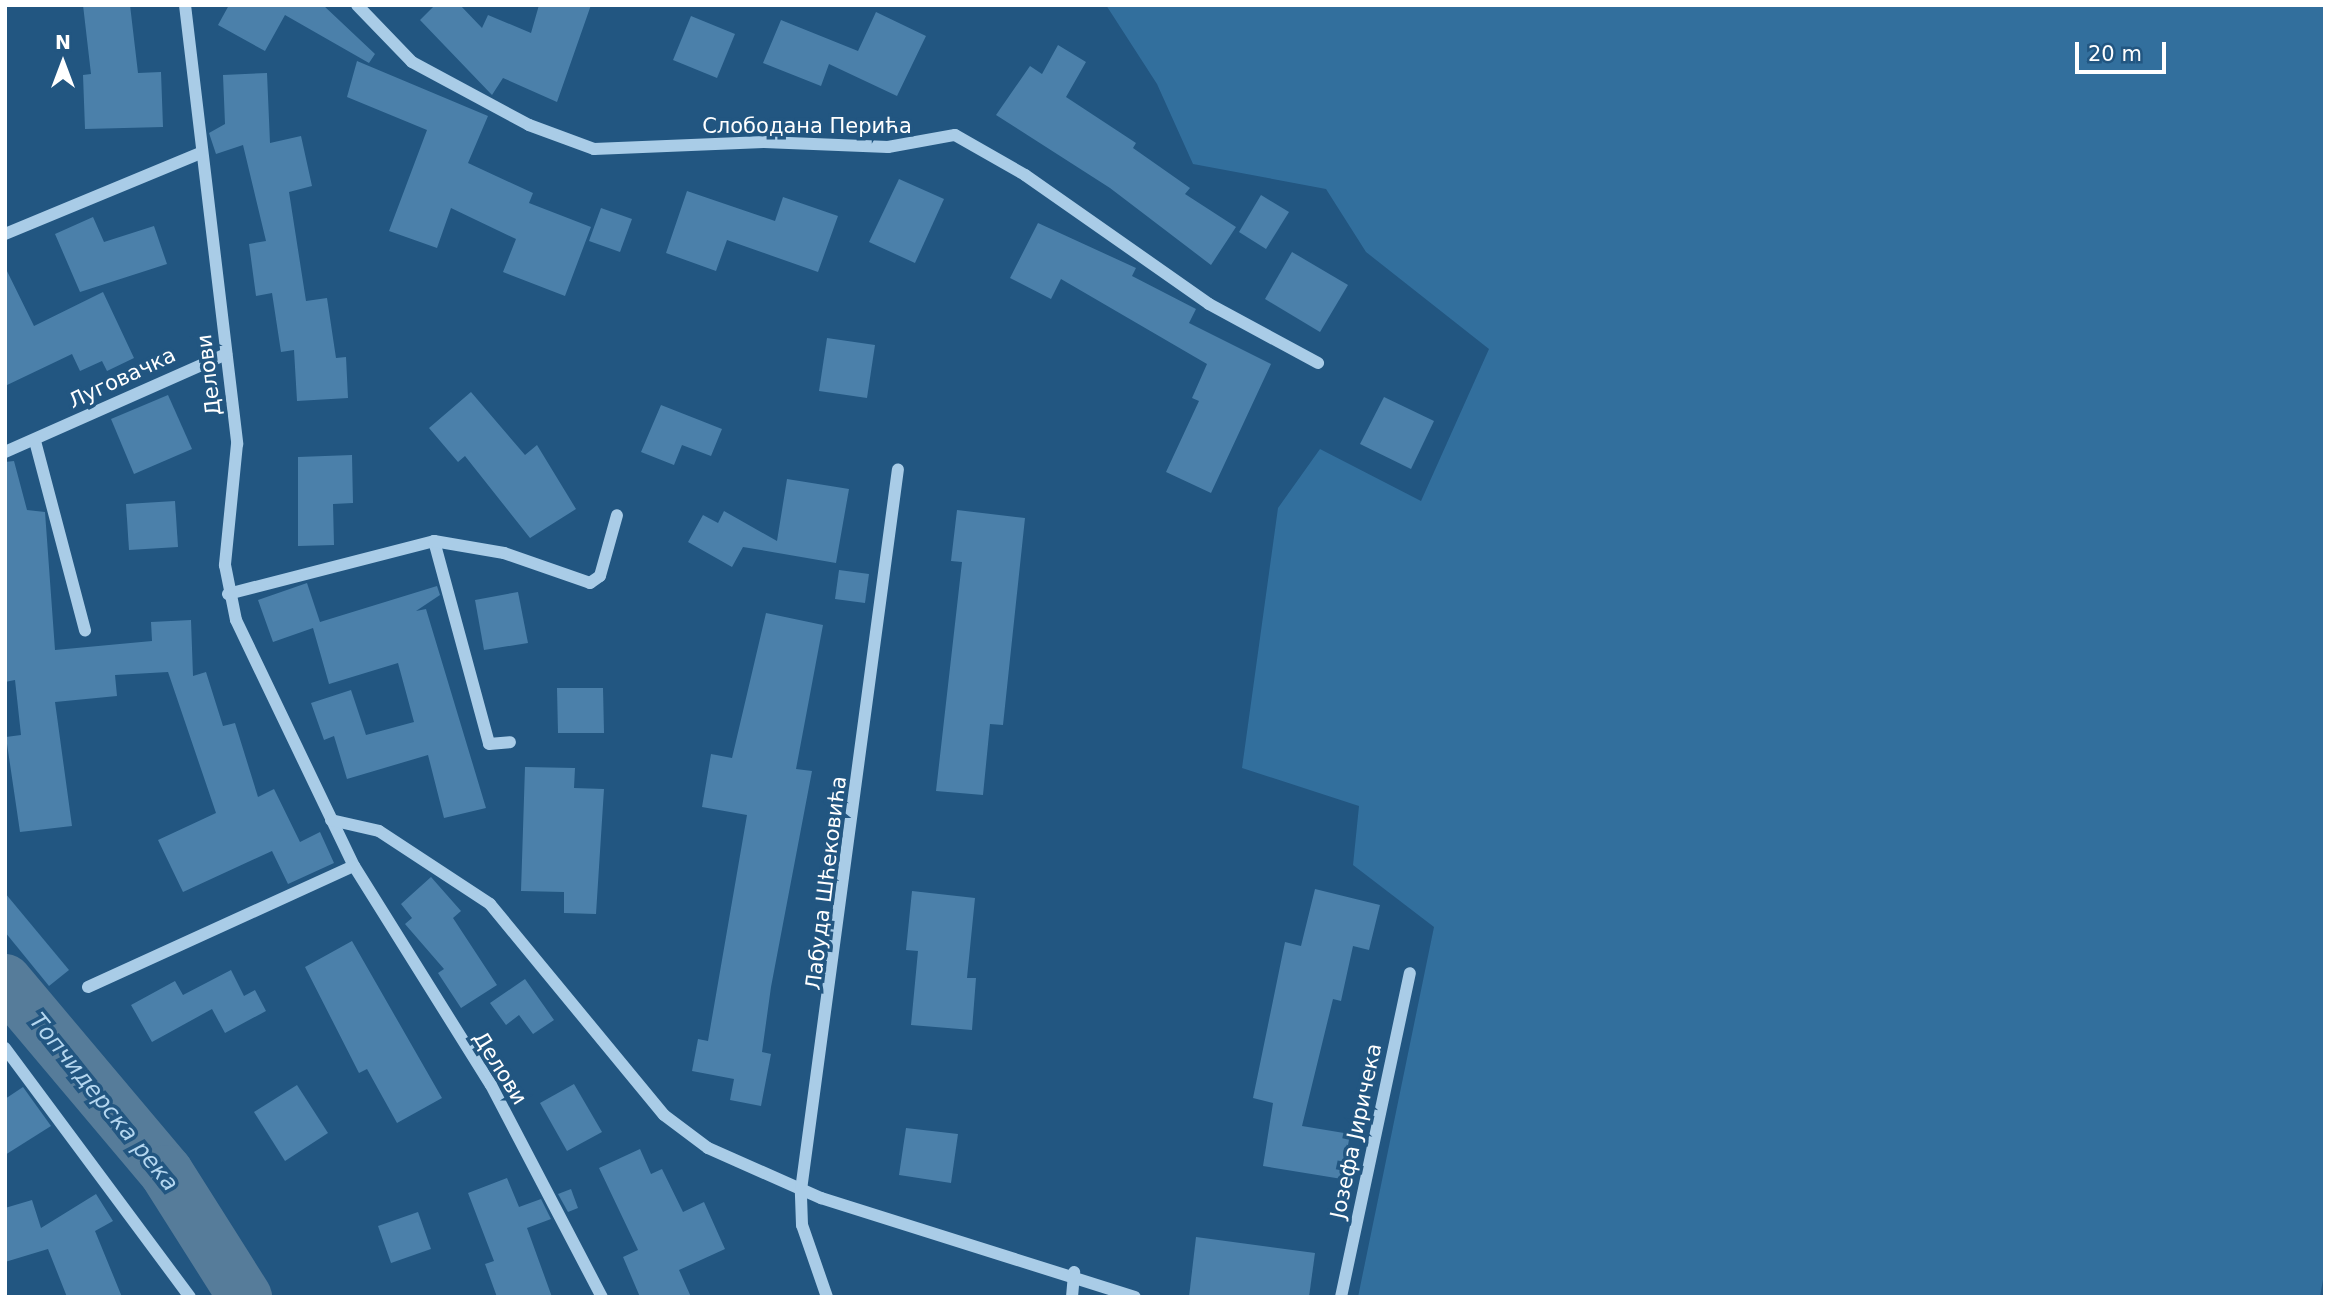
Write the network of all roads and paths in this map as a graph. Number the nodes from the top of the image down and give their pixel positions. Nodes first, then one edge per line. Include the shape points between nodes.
1 (185, 5) edge
2 (357, 5) edge
3 (201, 153) junction
4 (5, 234) edge
5 (226, 354) junction
6 (1318, 363) dead end
7 (35, 441) junction
8 (5, 452) edge
9 (898, 469) dead end
10 (617, 515) dead end
11 (434, 541) junction
12 (228, 594) junction
13 (85, 630) dead end
14 (510, 742) dead end
15 (331, 820) junction
16 (354, 866) junction
17 (1410, 973) dead end
18 (88, 987) dead end
19 (5, 1048) edge
20 (801, 1190) junction
21 (1074, 1272) junction
22 (190, 1297) edge
23 (602, 1297) edge
24 (827, 1297) edge
25 (1072, 1297) edge
26 (1135, 1297) edge
27 (1341, 1297) edge

1 - 3 street, Делови
2 - 6 street, Слободана Перића via 412,62 529,125 594,149 764,142 863,148 955,135 1025,175 1209,304
3 - 4 street
3 - 5 street, Делови
5 - 7 street, Луговачка
5 - 12 street, Делови via 236,444
7 - 8 street, Луговачка
7 - 13 street
9 - 20 street, Лабуда Шћековића
10 - 11 street via 600,576 590,583 511,555
11 - 12 street
11 - 14 street via 489,744
12 - 15 street, Делови via 255,666
15 - 16 street, Делови
15 - 20 street via 379,831 490,904 664,1115 708,1148
16 - 18 street
16 - 23 street, Делови via 491,1085
17 - 27 street, Јозефа Јиричека
19 - 22 street
20 - 21 street
20 - 24 street, Лабуда Шћековића via 802,1225
21 - 25 street
21 - 26 street

